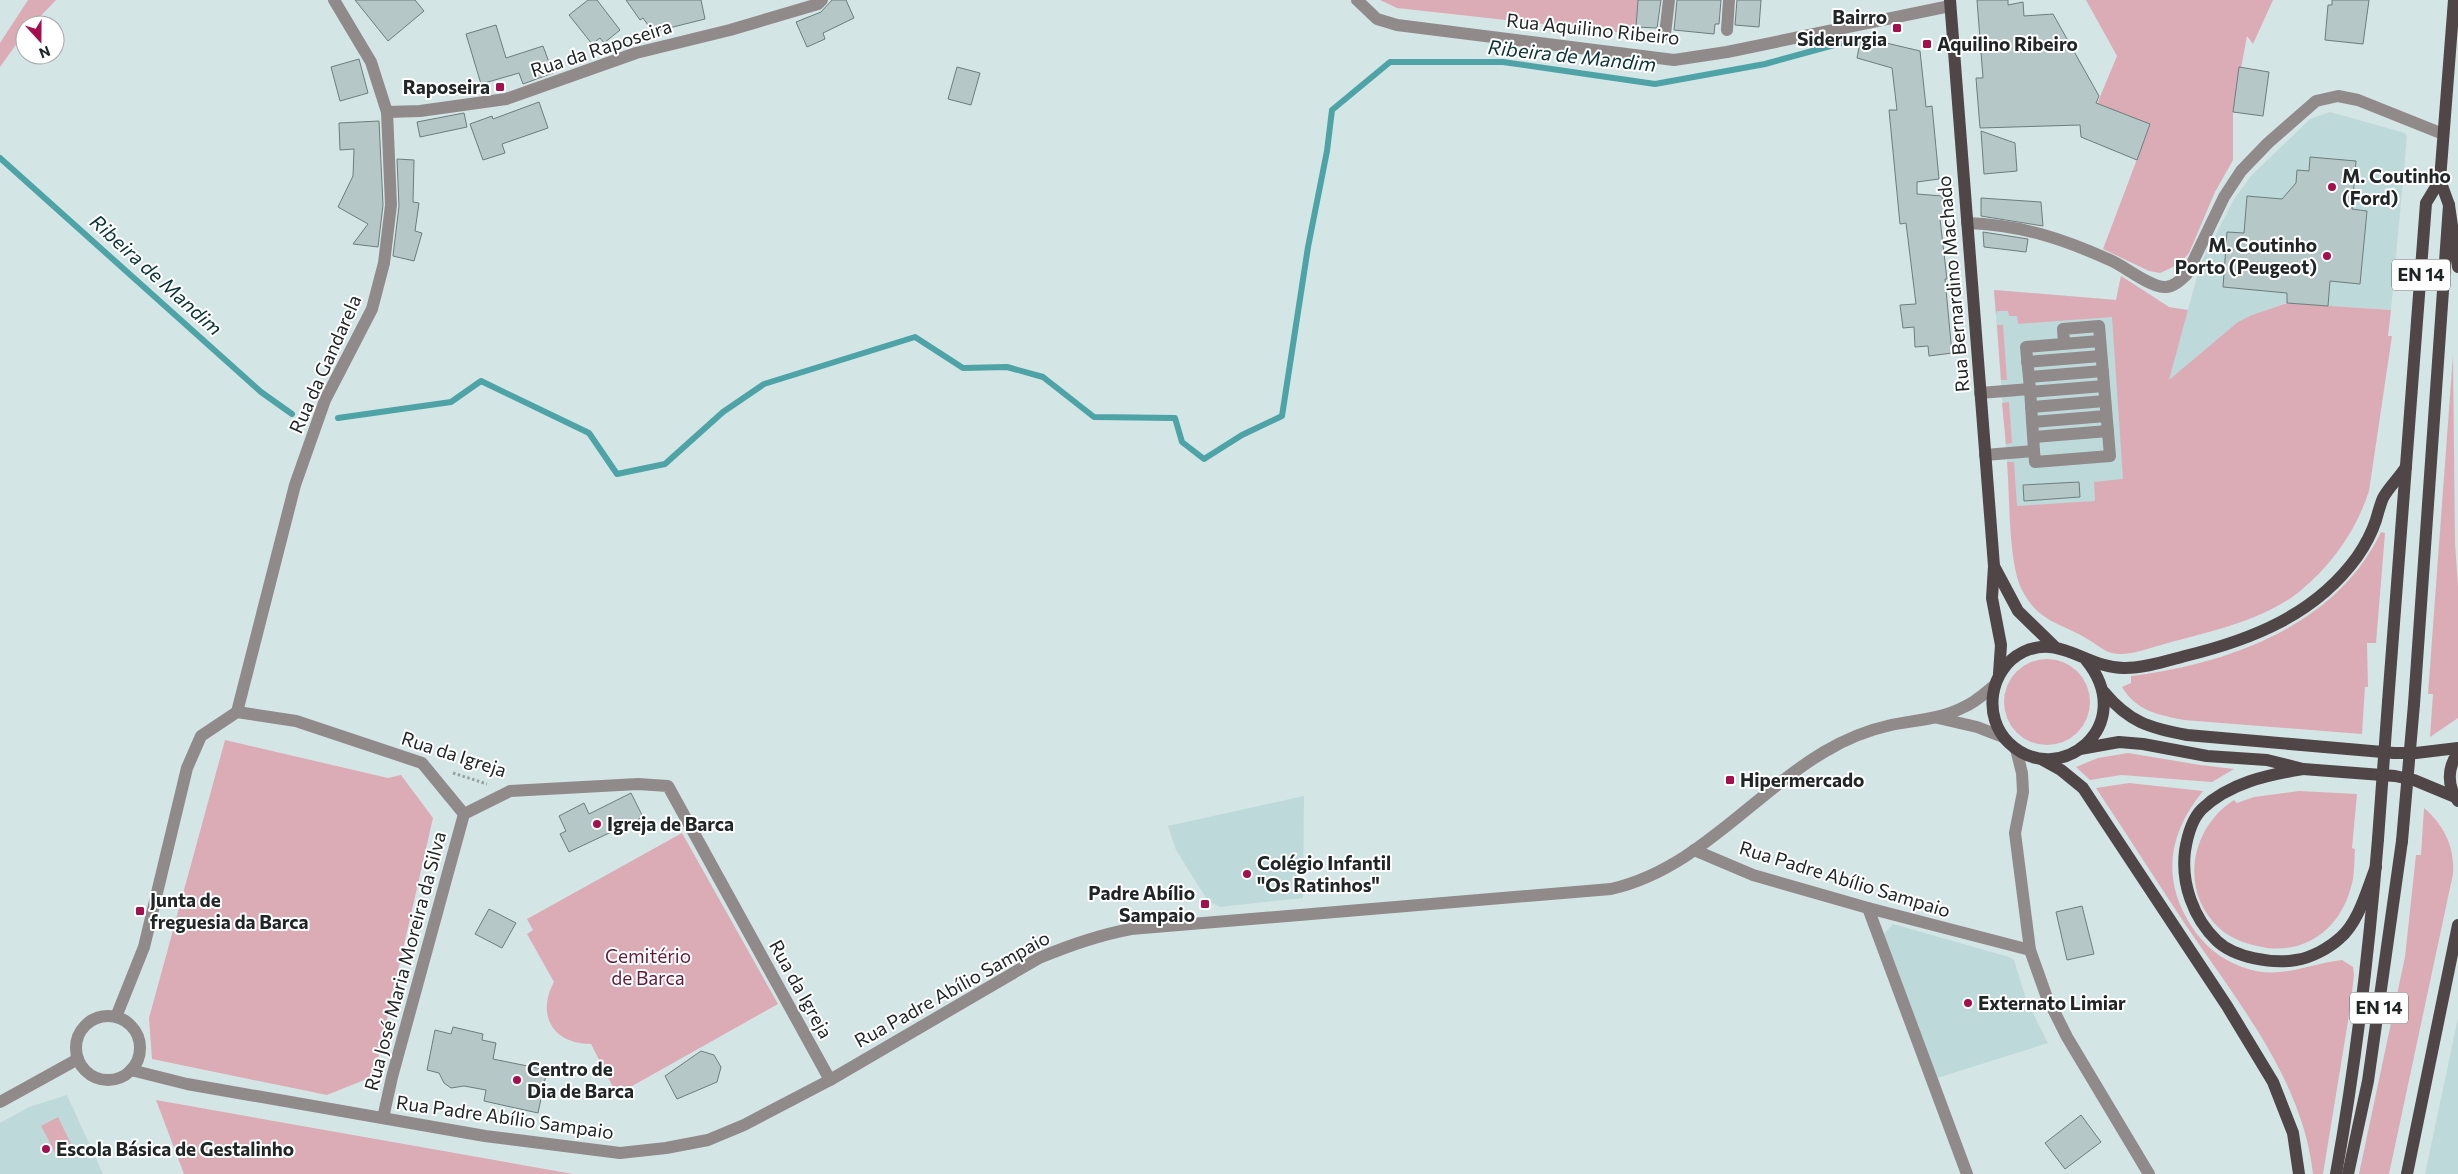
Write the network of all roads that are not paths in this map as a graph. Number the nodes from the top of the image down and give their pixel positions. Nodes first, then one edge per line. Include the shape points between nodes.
1 (334, 0) edge
2 (822, 0) edge
3 (1357, 0) edge
4 (1669, 0) edge
5 (1729, 0) edge
6 (2454, 0) edge
7 (1950, 3) edge
8 (1726, 30) dead end
9 (1665, 34) dead end
10 (387, 112) junction
11 (2443, 134) junction
12 (2440, 180) junction
13 (2449, 206) junction
14 (1967, 223) junction
15 (2458, 267) edge
16 (2102, 356) junction
17 (2028, 362) junction
18 (2103, 370) junction
19 (2030, 386) junction
20 (2104, 386) junction
21 (1980, 393) junction
22 (2105, 401) junction
23 (2031, 407) junction
24 (2106, 416) junction
25 (2032, 422) junction
26 (2108, 431) junction
27 (2034, 437) junction
28 (2034, 451) junction
29 (1985, 455) junction
30 (2406, 468) junction
31 (1994, 566) junction
32 (2054, 646) junction
33 (2086, 660) junction
34 (1997, 679) junction
35 (2104, 692) junction
36 (237, 712) junction
37 (1938, 718) junction
38 (2003, 737) junction
39 (2016, 748) junction
40 (2458, 748) edge
41 (2080, 749) junction
42 (2458, 753) edge
43 (2041, 758) junction
44 (422, 764) joint
45 (2303, 769) junction
46 (510, 791) joint
47 (2457, 801) edge
48 (464, 814) junction
49 (1694, 850) junction
50 (2376, 867) junction
51 (1868, 908) junction
52 (2458, 925) edge
53 (2030, 950) junction
54 (116, 1017) junction
55 (78, 1058) junction
56 (131, 1070) junction
57 (830, 1080) junction
58 (0, 1102) edge
59 (383, 1118) junction
60 (1967, 1174) edge
61 (2149, 1174) edge
62 (2299, 1174) edge
63 (2336, 1174) edge
64 (2348, 1174) edge
65 (2407, 1174) edge

1 - 10 street, Rua da Gandarela via 371,62
2 - 10 street, Rua da Raposeira via 818,4 739,28 636,53 506,99 420,111
3 - 7 street, Rua Aquilino Ribeiro via 1377,18 1397,25 1674,60 1727,52
4 - 9 street
5 - 8 street
6 - 11 main road, EN 14
7 - 14 main road, Rua Bernardino Machado
10 - 36 street, Rua da Gandarela via 390,205 384,263 372,309 325,400 295,485
11 - 12 main road, EN 14
11 - 14 street via 2358,100 2338,96 2316,101 2268,142 2241,171 2224,197 2187,274 2166,288 2060,239 2029,229
12 - 13 main road, EN 14
12 - 30 main road, EN 14 via 2426,203
13 - 15 main road
13 - 64 main road, EN 14, bridge via 2402,841 2380,1008
14 - 21 main road, Rua Bernardino Machado
16 - 17 street
16 - 17 street via 2099,326 2081,327 2063,329 2064,343 2026,346
16 - 18 street
17 - 19 street
18 - 19 street
18 - 20 street
19 - 20 street
19 - 21 street
19 - 23 street
20 - 22 street
21 - 29 main road, Rua Bernardino Machado
22 - 23 street
22 - 24 street
23 - 25 street
24 - 25 street
24 - 26 street
25 - 27 street
26 - 27 street
26 - 28 street via 2110,456 2035,462
27 - 28 street
28 - 29 street
29 - 31 main road, Rua Bernardino Machado
30 - 33 main road via 2383,499 2357,557 2309,606 2281,623 2224,646 2157,664 2125,668
30 - 50 main road, EN 14, bridge
31 - 32 main road, Rua Bernardino Machado via 2018,611
31 - 34 main road, Rua Bernardino Machado via 1992,598 2000,645
32 - 33 main road
32 - 34 main road via 2023,652 2010,661
33 - 35 main road via 2098,674
34 - 37 street via 1965,707
34 - 38 main road via 1992,702 1995,720
35 - 40 main road via 2135,721 2187,735 2394,753
35 - 41 main road via 2103,718 2090,740
36 - 44 street, Rua da Igreja via 296,722
36 - 54 street via 201,736 187,768 144,947
37 - 38 street
37 - 49 street via 1889,726 1855,736 1824,752
38 - 39 main road
39 - 43 main road
39 - 53 street via 2023,792 2015,833
41 - 43 main road via 2054,759
41 - 45 main road via 2119,742 2143,744 2207,756 2267,760
42 - 47 main road via 2449,778
43 - 62 main road via 2082,788 2227,1006 2273,1082 2293,1133
44 - 48 street, Rua José Maria Moreira da Silva
45 - 47 main road via 2395,776 2414,780
45 - 50 main road via 2248,782 2201,810 2187,837 2184,864 2190,898 2203,924 2218,942 2236,952 2264,960 2297,960 2320,952 2342,938
46 - 48 street, Rua José Maria Moreira da Silva
46 - 57 street, Rua da Igreja via 638,784 668,786
48 - 59 street, Rua José Maria Moreira da Silva
49 - 51 street, Rua Padre Abílio Sampaio via 1752,875
49 - 57 street, Rua Padre Abílio Sampaio via 1658,873 1634,884 1611,889 1131,929 1102,935 1039,958
50 - 63 main road, EN 14 via 2364,997
51 - 53 street, Rua Padre Abílio Sampaio
51 - 60 street
52 - 65 main road
53 - 61 street via 2046,995 2067,1037
54 - 55 street via 95,1019 86,1025 77,1040
54 - 56 street via 132,1027 138,1036 140,1056
55 - 56 street via 84,1068 98,1078 120,1078
55 - 58 street
56 - 59 street, Rua Padre Abílio Sampaio via 187,1084
57 - 59 street, Rua Padre Abílio Sampaio via 708,1140 620,1152 494,1137

